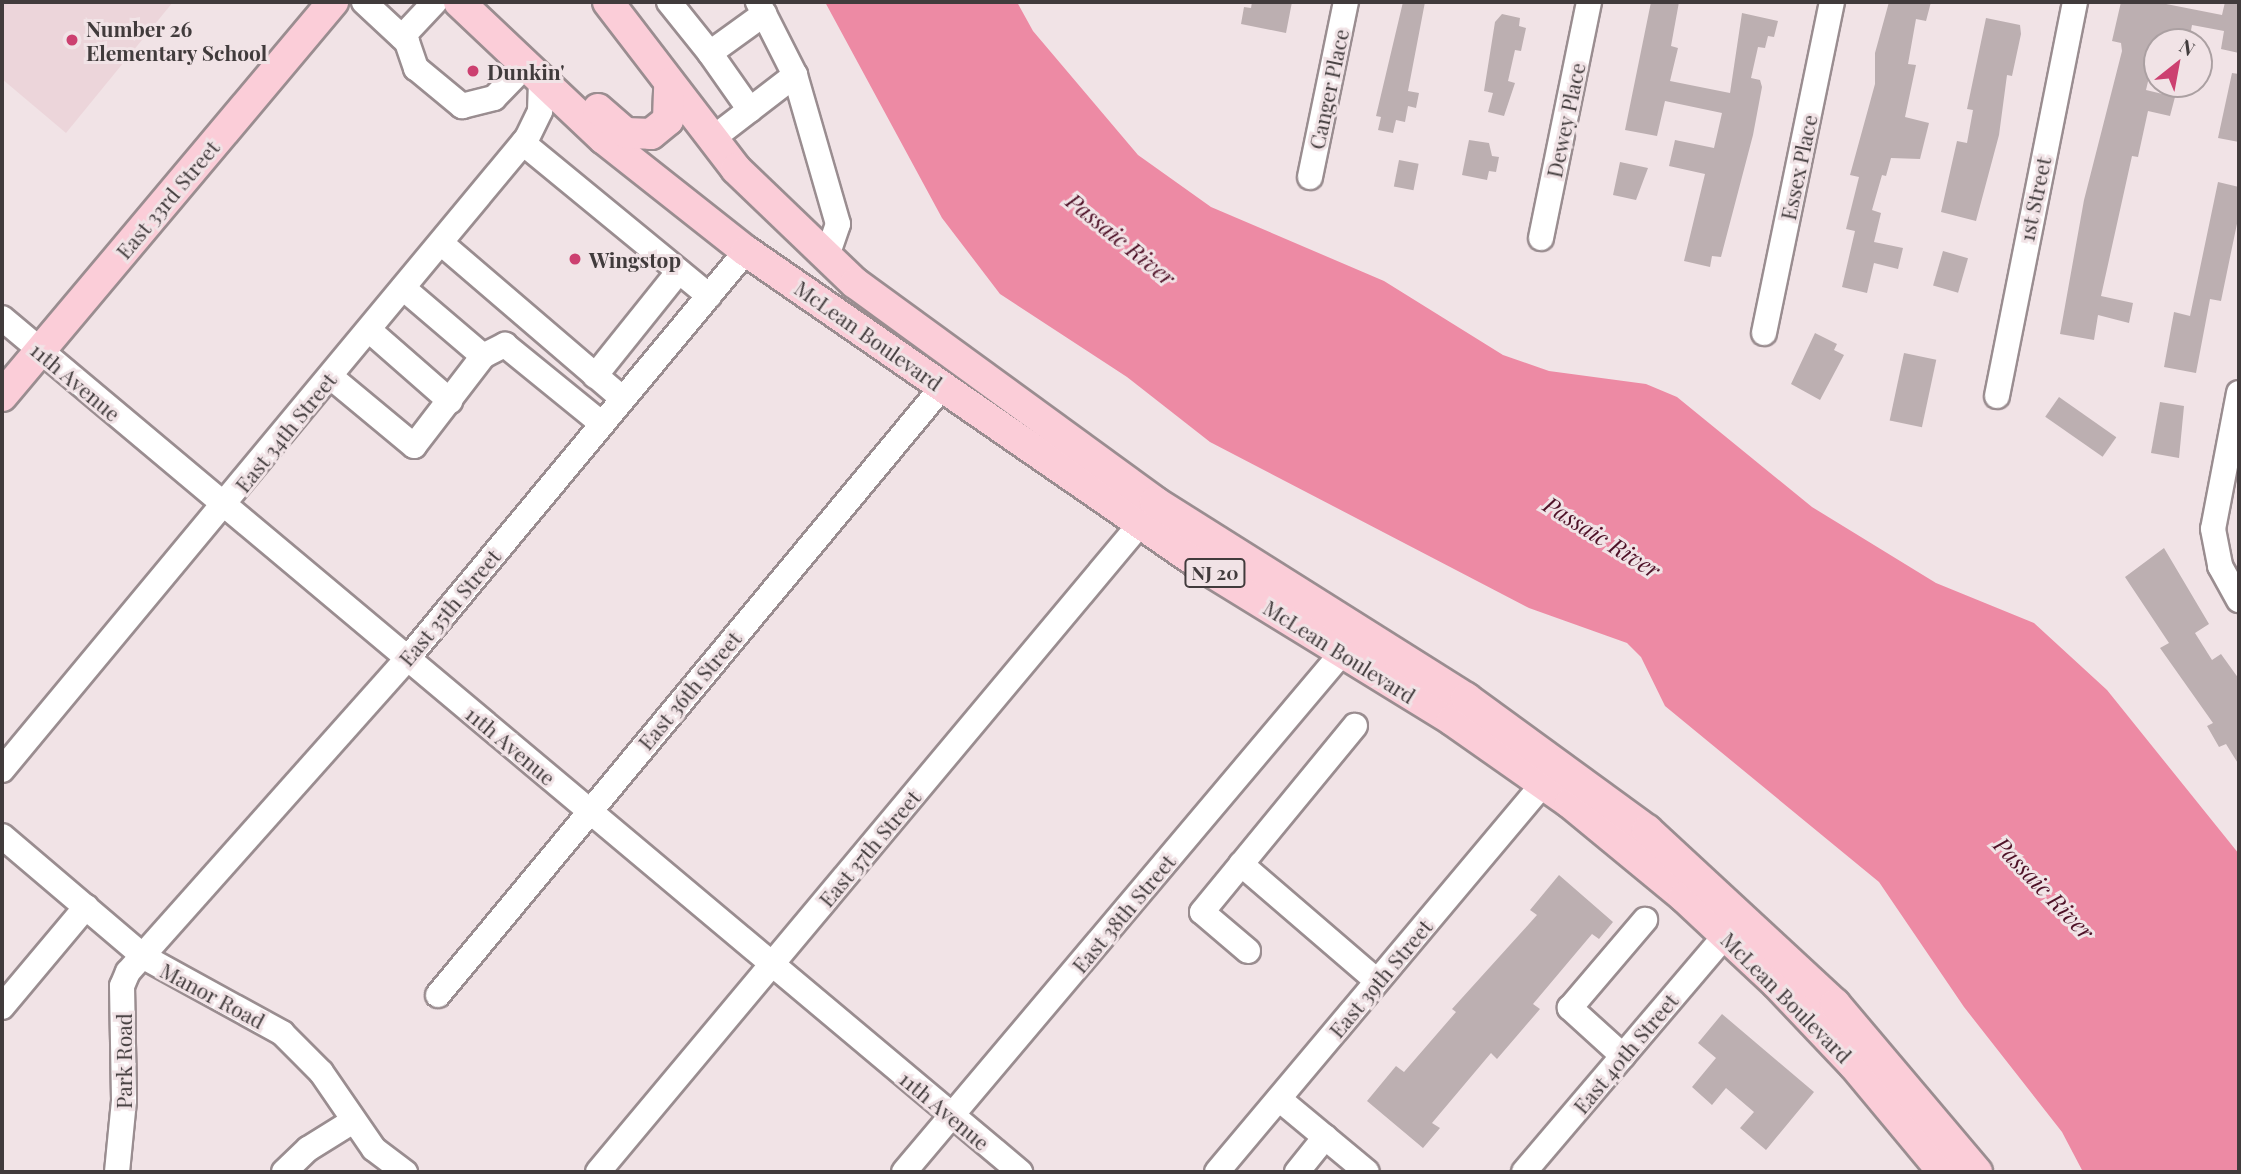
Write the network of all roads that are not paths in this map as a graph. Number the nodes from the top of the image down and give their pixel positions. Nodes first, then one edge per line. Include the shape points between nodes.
1 (333, 2) edge
2 (364, 2) edge
3 (435, 2) edge
4 (459, 2) edge
5 (482, 2) edge
6 (608, 2) edge
7 (1346, 2) edge
8 (1590, 2) edge
9 (1832, 2) edge
10 (2075, 2) edge
11 (678, 5) edge
12 (761, 8) edge
13 (402, 37) junction
14 (710, 53) junction
15 (533, 73) junction
16 (795, 75) junction
17 (669, 83) junction
18 (750, 110) junction
19 (712, 139) junction
20 (523, 143) junction
21 (1310, 177) dead end
22 (1541, 238) dead end
23 (441, 243) junction
24 (747, 251) junction
25 (826, 258) junction
26 (679, 271) junction
27 (403, 288) junction
28 (709, 296) junction
29 (2, 318) edge
30 (369, 330) junction
31 (1764, 332) dead end
32 (40, 350) junction
33 (483, 356) junction
34 (331, 376) junction
35 (595, 376) junction
36 (943, 386) junction
37 (2239, 393) edge
38 (1997, 396) dead end
39 (2, 397) edge
40 (622, 398) junction
41 (450, 401) junction
42 (601, 423) junction
43 (225, 505) junction
44 (1140, 524) junction
45 (2239, 600) edge
46 (1342, 653) junction
47 (408, 658) junction
48 (1355, 726) dead end
49 (2, 770) edge
50 (1543, 784) junction
51 (589, 810) junction
52 (2, 836) edge
53 (1241, 864) junction
54 (86, 908) junction
55 (1646, 920) dead end
56 (1726, 934) junction
57 (1248, 951) dead end
58 (144, 957) junction
59 (772, 963) junction
60 (1377, 981) junction
61 (438, 996) dead end
62 (2, 1007) edge
63 (1623, 1056) junction
64 (1279, 1099) junction
65 (953, 1116) junction
66 (353, 1121) junction
67 (1325, 1137) junction
68 (117, 1172) edge
69 (284, 1172) edge
70 (405, 1172) edge
71 (598, 1172) edge
72 (904, 1172) edge
73 (1020, 1172) edge
74 (1217, 1172) edge
75 (1297, 1172) edge
76 (1367, 1172) edge
77 (1524, 1172) edge
78 (1943, 1172) edge
79 (1977, 1172) edge

1 - 32 main road, East 33rd Street
2 - 13 street
3 - 13 street
4 - 15 main road, McLean Boulevard / NJ 20
5 - 17 main road via 626,133 651,134 668,120
6 - 17 main road, McLean Boulevard / NJ 20
7 - 21 street, Canger Place
8 - 22 street, Dewey Place
9 - 31 street, Essex Place
10 - 38 street, 1st Street
11 - 14 street
12 - 14 street
12 - 16 street
13 - 15 street via 416,68 462,106 494,98
14 - 18 street
15 - 20 street, East 34th Street via 540,111
15 - 24 main road, McLean Boulevard / NJ 20 via 647,176
16 - 18 street
16 - 25 street via 838,224
17 - 19 main road, McLean Boulevard / NJ 20
18 - 19 street
19 - 25 main road, McLean Boulevard / NJ 20
20 - 23 street, East 34th Street
20 - 26 street
23 - 27 street, East 34th Street
23 - 35 street
24 - 28 street, East 35th Street
24 - 36 main road, McLean Boulevard / NJ 20
25 - 79 main road, McLean Boulevard / NJ 20 via 945,353 1085,453 1217,544 1466,698 1647,830 1835,1004
26 - 28 street
26 - 35 street
27 - 30 street, East 34th Street
27 - 33 street
28 - 40 street, East 35th Street
29 - 32 street, 11th Avenue
30 - 34 street, East 34th Street
30 - 41 street
32 - 39 main road, East 33rd Street
32 - 43 street, 11th Avenue
33 - 41 street
33 - 42 street via 505,345
34 - 41 street via 414,446
34 - 43 street, East 34th Street
35 - 40 street
36 - 44 main road, McLean Boulevard / NJ 20
36 - 51 street, East 36th Street
37 - 45 street via 2213,529 2220,566
40 - 42 street, East 35th Street
42 - 47 street, East 35th Street
43 - 47 street, 11th Avenue
43 - 49 street, East 34th Street
44 - 46 main road, McLean Boulevard / NJ 20
44 - 59 street, East 37th Street
46 - 50 main road, McLean Boulevard / NJ 20
46 - 65 street, East 38th Street
47 - 51 street, 11th Avenue
47 - 58 street, East 35th Street
48 - 53 street
50 - 56 main road, McLean Boulevard / NJ 20
50 - 60 street, East 39th Street
51 - 59 street, 11th Avenue
51 - 61 street, East 36th Street
52 - 54 street, Manor Road
53 - 57 street via 1202,912
53 - 60 street
54 - 58 street, Manor Road
54 - 62 street
55 - 63 street via 1570,1008
56 - 63 street, East 40th Street
56 - 78 main road, McLean Boulevard / NJ 20 via 1853,1064
58 - 66 street, Manor Road via 282,1034 321,1072
58 - 68 street, Park Road via 122,986 124,1100
59 - 65 street, 11th Avenue
59 - 71 street, East 37th Street
60 - 64 street, East 39th Street
63 - 77 street, East 40th Street
64 - 67 street
64 - 74 street, East 39th Street
65 - 72 street, East 38th Street
65 - 73 street, 11th Avenue
66 - 69 street via 308,1149
66 - 70 street, Manor Road via 374,1149
67 - 75 street
67 - 76 street

